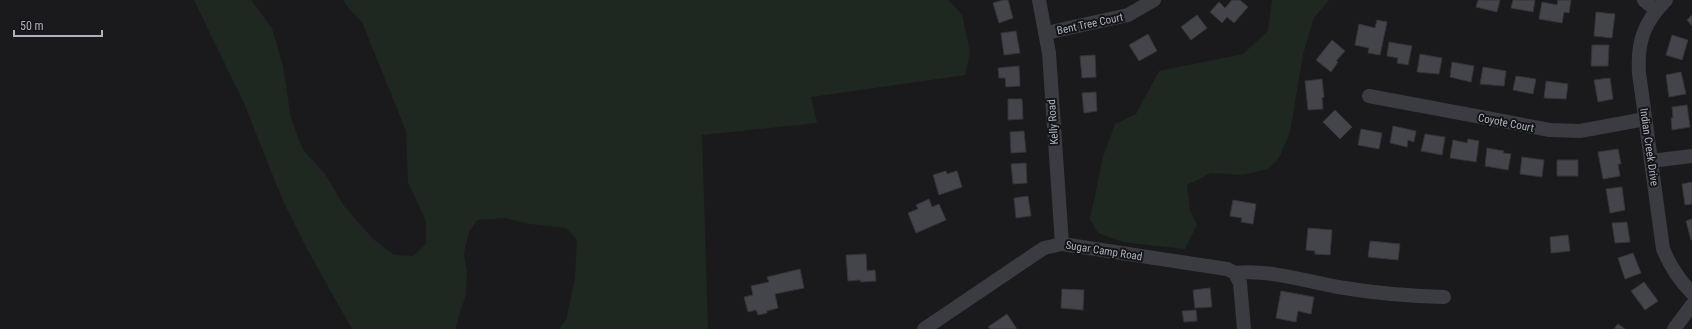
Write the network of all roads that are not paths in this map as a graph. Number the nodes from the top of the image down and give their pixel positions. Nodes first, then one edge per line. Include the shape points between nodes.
1 (1039, 0) edge
2 (1154, 0) edge
3 (1644, 0) edge
4 (1661, 5) edge
5 (1046, 33) junction
6 (1368, 96) dead end
7 (1645, 119) junction
8 (1692, 156) edge
9 (1651, 161) junction
10 (1062, 244) junction
11 (1235, 274) junction
12 (1692, 293) edge
13 (1444, 298) dead end
14 (1692, 305) edge
15 (924, 329) edge
16 (1244, 329) edge
17 (1674, 329) edge

1 - 5 street, Kelly Road
2 - 5 street, Bent Tree Court via 1128,16
3 - 4 street
4 - 7 street, Indian Creek Drive via 1646,27 1638,57
5 - 10 street, Kelly Road
6 - 7 street, Coyote Court via 1550,130 1580,131
7 - 9 street, Indian Creek Drive
8 - 9 street
9 - 12 street, Indian Creek Drive via 1663,249 1677,277
10 - 11 street, Sugar Camp Road via 1227,269
10 - 15 street, Sugar Camp Road via 1044,248
11 - 13 street, Sugar Camp Road via 1252,271 1340,287
11 - 16 street via 1240,283
14 - 17 street

